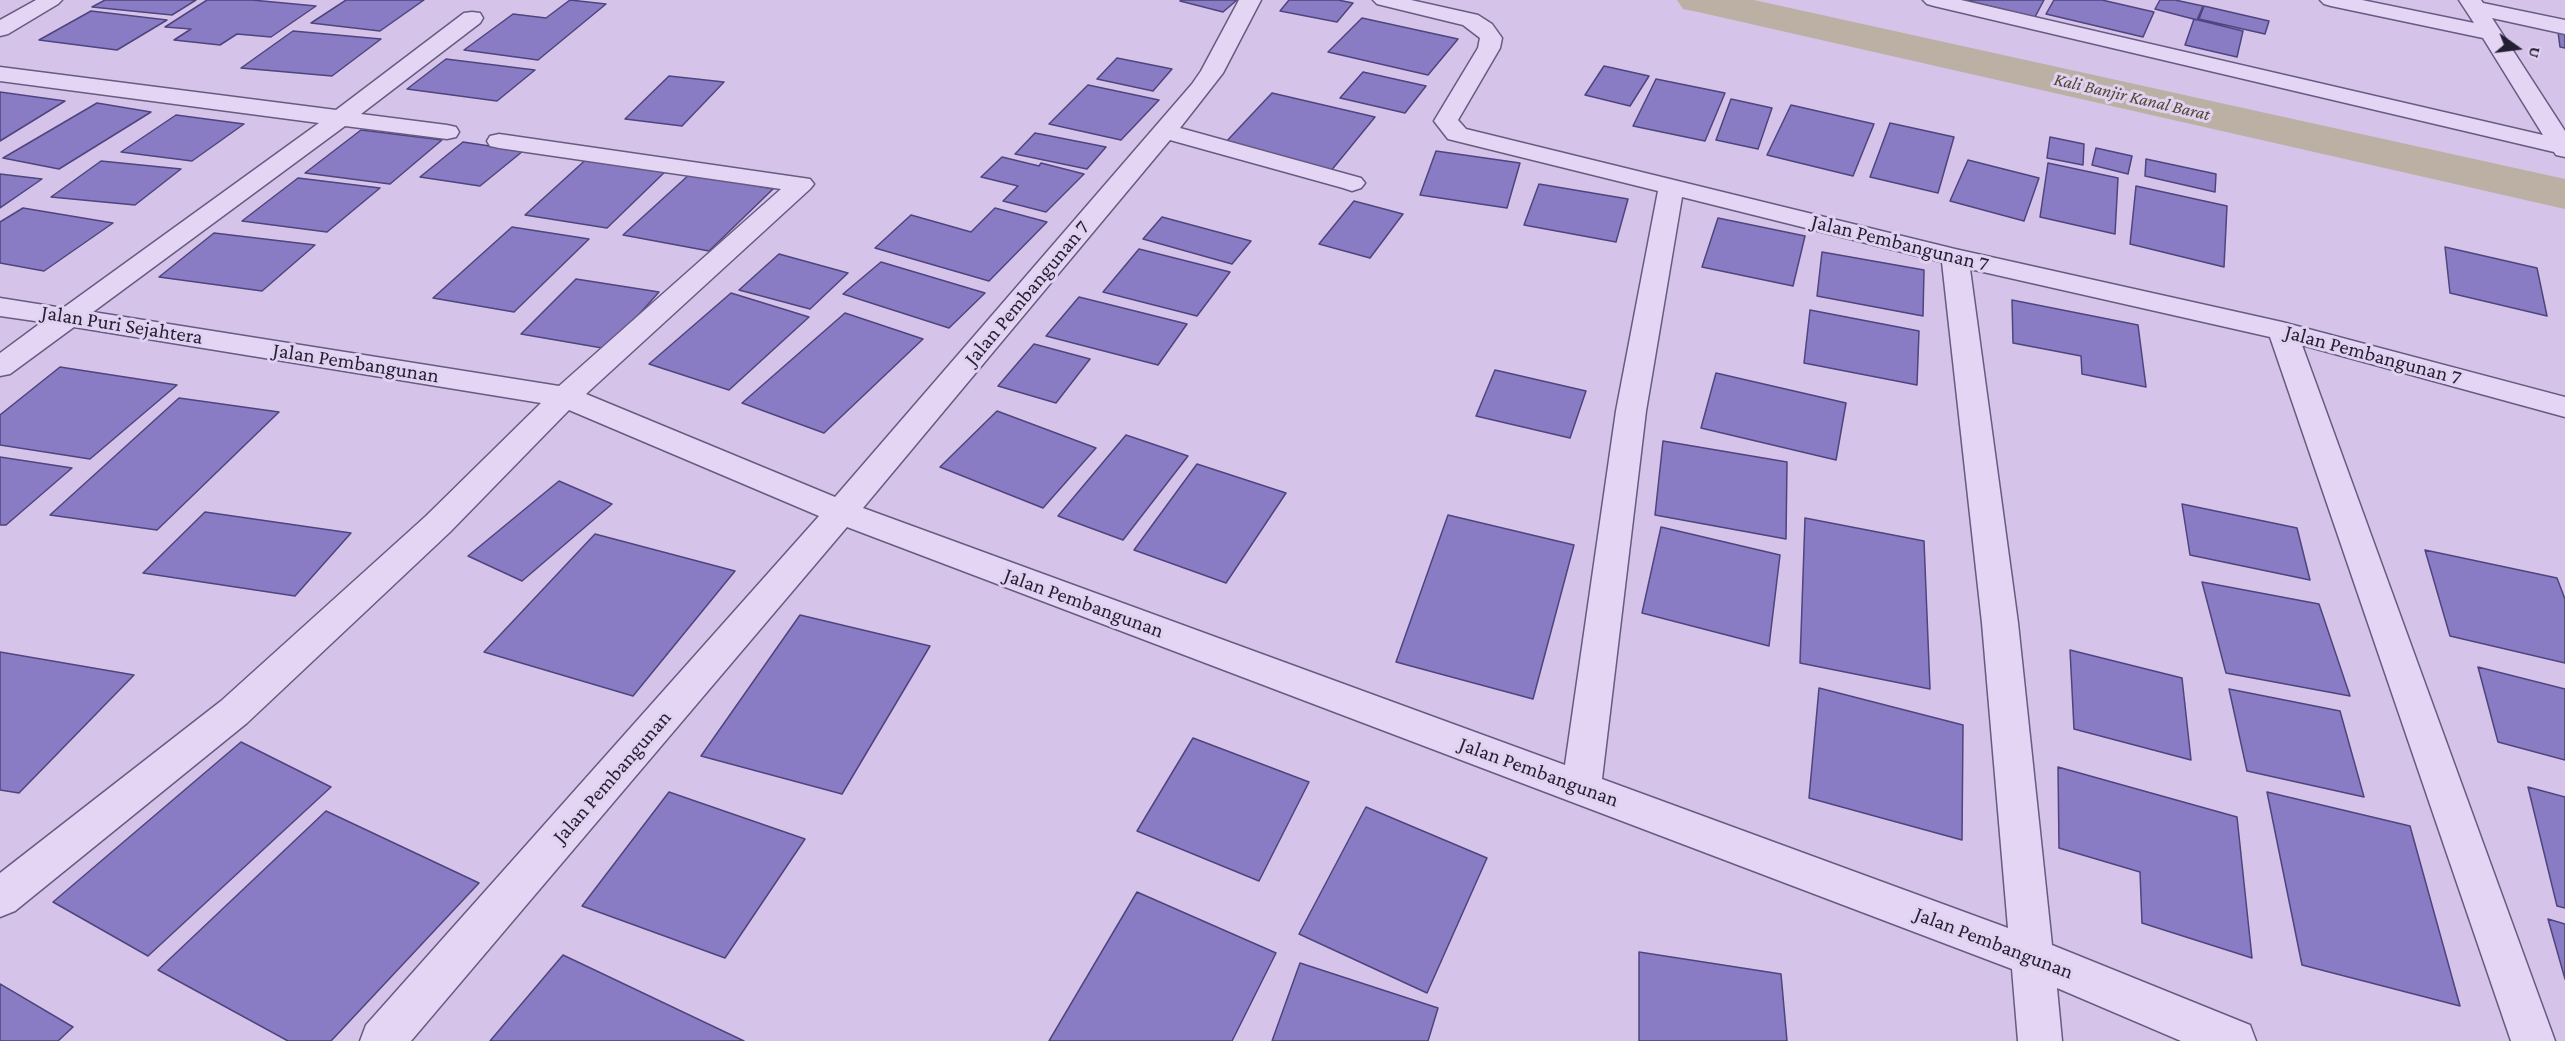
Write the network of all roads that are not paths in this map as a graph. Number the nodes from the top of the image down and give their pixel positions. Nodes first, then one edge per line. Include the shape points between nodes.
1 (51, 0) edge
2 (1250, 0) edge
3 (1384, 0) edge
4 (1934, 0) edge
5 (2331, 0) edge
6 (2473, 4) edge
7 (472, 18) dead end
8 (2565, 27) edge
9 (0, 29) edge
10 (2490, 33) junction
11 (0, 74) edge
12 (342, 117) junction
13 (1164, 131) junction
14 (447, 132) dead end
15 (499, 141) dead end
16 (2564, 148) edge
17 (1352, 183) dead end
18 (1671, 187) junction
19 (1955, 258) junction
20 (0, 307) edge
21 (68, 316) junction
22 (2282, 331) junction
23 (244, 344) joint
24 (0, 368) edge
25 (565, 397) junction
26 (2565, 406) edge
27 (841, 512) junction
28 (1581, 787) junction
29 (0, 898) edge
30 (2031, 957) junction
31 (382, 1041) edge
32 (2040, 1041) edge
33 (2234, 1041) edge
34 (2533, 1041) edge

1 - 9 street
2 - 13 street, Jalan Pembangunan 7 via 1212,73
3 - 18 street, Jalan Pembangunan 7 via 1470,20 1491,38 1489,48 1446,121 1457,134
4 - 16 street
5 - 10 street
6 - 8 street
6 - 10 street
7 - 12 street
10 - 16 street
11 - 12 street
12 - 14 street
12 - 21 street
13 - 17 street
13 - 27 street, Jalan Pembangunan 7
15 - 25 street via 801,184
18 - 19 street, Jalan Pembangunan 7
18 - 28 street via 1631,411
19 - 22 street, Jalan Pembangunan 7
19 - 30 street via 2000,623
20 - 21 street, Jalan Puri Sejahtera
21 - 23 street, Jalan Puri Sejahtera
21 - 24 street
22 - 26 street, Jalan Pembangunan 7
22 - 34 street
23 - 25 street, Jalan Pembangunan
25 - 27 street, Jalan Pembangunan
25 - 29 street via 438,524 234,712
27 - 28 street, Jalan Pembangunan
27 - 31 street, Jalan Pembangunan
28 - 30 street, Jalan Pembangunan
30 - 32 street
30 - 33 street, Jalan Pembangunan

